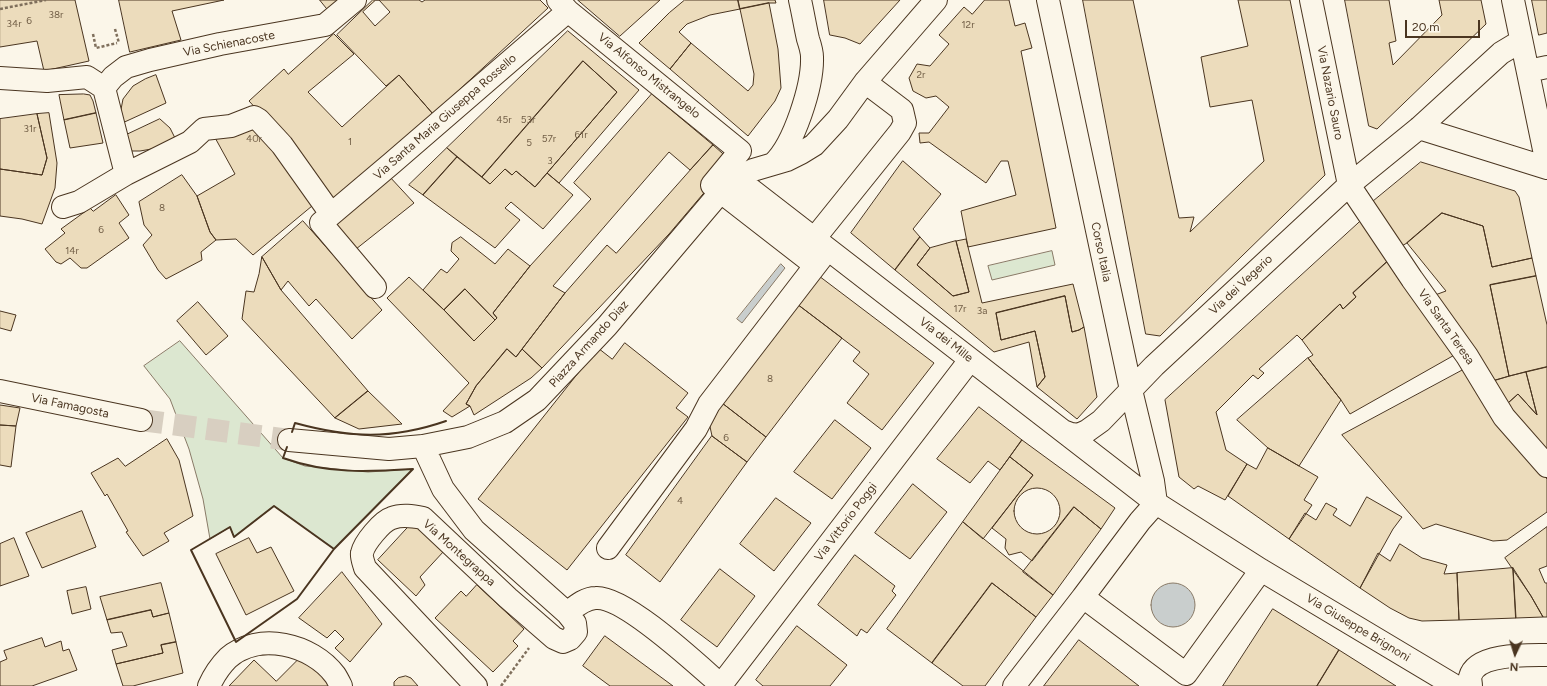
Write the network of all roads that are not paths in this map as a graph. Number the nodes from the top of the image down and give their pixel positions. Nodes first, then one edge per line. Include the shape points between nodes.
1 (355, 0) edge
2 (800, 0) edge
3 (936, 0) edge
4 (1048, 0) edge
5 (1311, 0) edge
6 (1513, 0) edge
7 (563, 5) edge
8 (1521, 41) junction
9 (1537, 69) edge
10 (0, 78) edge
11 (865, 82) junction
12 (104, 88) junction
13 (1419, 128) junction
14 (773, 164) junction
15 (1547, 164) edge
16 (1547, 168) edge
17 (126, 174) junction
18 (728, 185) junction
19 (1349, 185) junction
20 (63, 207) dead end
21 (326, 218) junction
22 (819, 251) junction
23 (376, 287) dead end
24 (970, 360) junction
25 (1131, 390) junction
26 (0, 391) edge
27 (141, 420) tunnel mouth
28 (1063, 430) junction
29 (289, 440) tunnel mouth
30 (423, 446) junction
31 (1547, 466) edge
32 (1156, 503) junction
33 (608, 548) dead end
34 (1261, 570) junction
35 (1083, 597) junction
36 (567, 612) junction
37 (1547, 655) edge
38 (1187, 680) edge
39 (209, 686) edge
40 (341, 686) edge
41 (476, 686) edge
42 (722, 686) edge
43 (1014, 686) edge
44 (1455, 686) edge
45 (1471, 686) edge

1 - 12 street, Via Schienacoste via 325,25 150,60 126,67
2 - 14 street via 812,56 810,77 794,131
3 - 11 street, Piazza Armando Diaz
4 - 25 street, Corso Italia
5 - 19 street, Via Nazario Sauro
6 - 8 street
7 - 18 street, Via Alfonso Mistrangelo via 740,151 712,185
7 - 21 street, Via Santa Maria Giuseppa Rossello via 398,158
8 - 9 street
8 - 13 street, Via dei Vegerio via 1501,53
9 - 15 street
10 - 12 street via 47,82 87,77
11 - 14 street, Piazza Armando Diaz via 838,119 814,145 793,158
11 - 22 street via 902,110 905,123
12 - 17 street
13 - 16 street
13 - 19 street, Via dei Vegerio
14 - 18 street, Piazza Armando Diaz via 753,170
17 - 20 street via 79,202
17 - 21 street via 190,142 204,129 230,126 254,117 260,120 282,145
18 - 22 street, Via dei Mille
18 - 30 street, Piazza Armando Diaz via 606,326 537,400 505,422 468,437
19 - 25 street, Via dei Vegerio
19 - 31 street, Via Santa Teresa via 1467,356 1504,417
21 - 23 street
22 - 24 street, Via dei Mille
22 - 33 street via 709,404 696,429
24 - 28 street, Via dei Mille
24 - 42 street, Via Vittorio Poggi
25 - 28 street, Via dei Vegerio via 1101,421 1087,431 1071,434
25 - 32 street, Corso Italia
26 - 27 street, Via Famagosta
28 - 32 street, Via dei Mille
29 - 30 street via 389,449
30 - 36 street via 443,489 474,530
32 - 34 street, Via Giuseppe Brignoni
32 - 35 street
34 - 38 street
34 - 44 street, Via Giuseppe Brignoni
35 - 38 street
35 - 43 street
36 - 41 street, Via Montegrappa via 575,623 576,632 570,640 564,642 554,638 508,598 423,518 391,518 382,524 362,554 365,568
36 - 42 street via 582,601 596,598 619,604 677,647
37 - 45 street via 1492,658 1476,667 1470,676
39 - 40 street via 216,671 229,657 248,647 266,643 291,645 316,657 335,675

